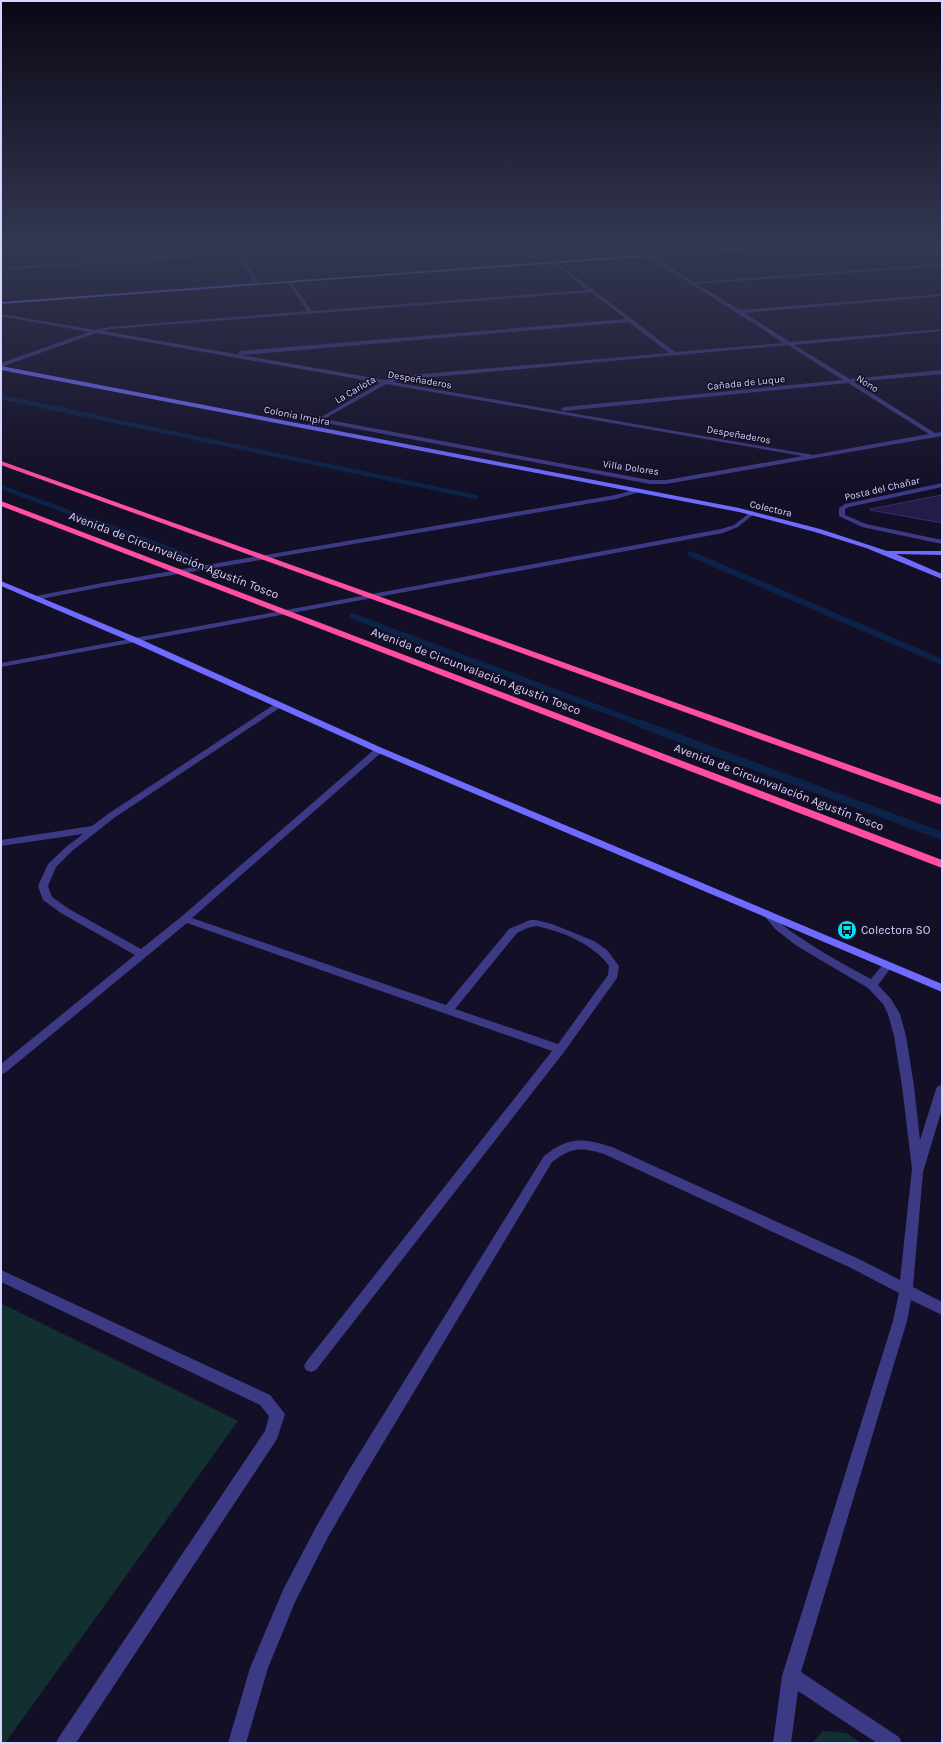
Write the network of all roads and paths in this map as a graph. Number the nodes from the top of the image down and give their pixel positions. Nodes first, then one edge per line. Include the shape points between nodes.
1 (65, 325) edge
2 (159, 325) edge
3 (568, 325) edge
4 (637, 325) edge
5 (759, 325) edge
6 (942, 330) edge
7 (96, 331) junction
8 (788, 344) junction
9 (674, 354) junction
10 (228, 355) junction
11 (1, 367) edge
12 (942, 372) edge
13 (847, 381) junction
14 (385, 382) junction
15 (551, 410) junction
16 (318, 420) junction
17 (307, 427) junction
18 (942, 434) edge
19 (934, 436) junction
20 (812, 456) junction
21 (1, 463) edge
22 (588, 482) joint
23 (942, 485) edge
24 (638, 491) junction
25 (1, 503) edge
26 (752, 513) junction
27 (942, 542) edge
28 (884, 552) junction
29 (942, 553) edge
30 (942, 577) edge
31 (1, 583) edge
32 (36, 598) junction
33 (137, 641) junction
34 (1, 665) edge
35 (278, 705) junction
36 (379, 750) junction
37 (942, 802) edge
38 (94, 829) junction
39 (1, 843) edge
40 (942, 864) edge
41 (767, 912) junction
42 (185, 919) junction
43 (142, 954) junction
44 (888, 965) junction
45 (872, 985) junction
46 (942, 988) edge
47 (448, 1010) junction
48 (560, 1048) junction
49 (1, 1070) edge
50 (942, 1089) edge
51 (917, 1172) junction
52 (1, 1276) edge
53 (906, 1291) junction
54 (942, 1309) edge
55 (311, 1366) dead end
56 (791, 1676) junction
57 (65, 1743) edge
58 (237, 1743) edge
59 (782, 1743) edge
60 (893, 1743) edge

1 - 7 street, Despeñaderos
2 - 7 street
3 - 10 street
4 - 9 street
5 - 8 street, Nono
6 - 8 street, La Carlota
7 - 10 street, Despeñaderos
7 - 11 street
8 - 9 street, La Carlota
8 - 13 street, Nono
9 - 14 street, La Carlota via 400,378
10 - 14 street, Despeñaderos
11 - 17 street, Colonia Impira
12 - 13 street, Cañada de Luque
13 - 15 street, Cañada de Luque
13 - 19 street, Nono
14 - 15 street, Despeñaderos
14 - 16 street, La Carlota
15 - 20 street, Despeñaderos
16 - 17 street, La Carlota
16 - 20 street, Villa Dolores via 650,482 666,482
17 - 22 street, Colonia Impira
18 - 19 street, Villa Dolores
19 - 20 street, Villa Dolores
21 - 37 highway
22 - 24 street, Colectora
23 - 27 street, Posta del Chañar via 847,504 842,508 842,516 864,526
24 - 26 street, Colectora
24 - 32 street via 102,584
25 - 40 highway, Avenida de Circunvalación Agustín Tosco
26 - 28 street, Colectora via 817,530
26 - 33 street via 736,526 723,530
28 - 29 street
28 - 30 street, Colectora
31 - 32 street
32 - 33 street
33 - 34 street
33 - 35 street
35 - 36 street
35 - 38 street
36 - 41 street
36 - 42 street
38 - 39 street
38 - 43 street via 52,866 43,886 47,898
41 - 44 street
41 - 45 street via 779,927 801,944
42 - 43 street
42 - 47 street
43 - 49 street
44 - 45 street
44 - 46 street
45 - 51 street via 890,1008 900,1036
47 - 48 street
47 - 48 street via 513,931 525,924 537,923 550,927 595,946 608,956 614,966 613,975
48 - 55 street
50 - 51 street
51 - 53 street
52 - 57 street via 265,1400 277,1414 272,1434
53 - 54 street
53 - 56 street via 900,1321
53 - 58 street via 856,1264 608,1150 581,1143 563,1147 548,1159 322,1532 289,1596 259,1668
56 - 59 street
56 - 60 street

